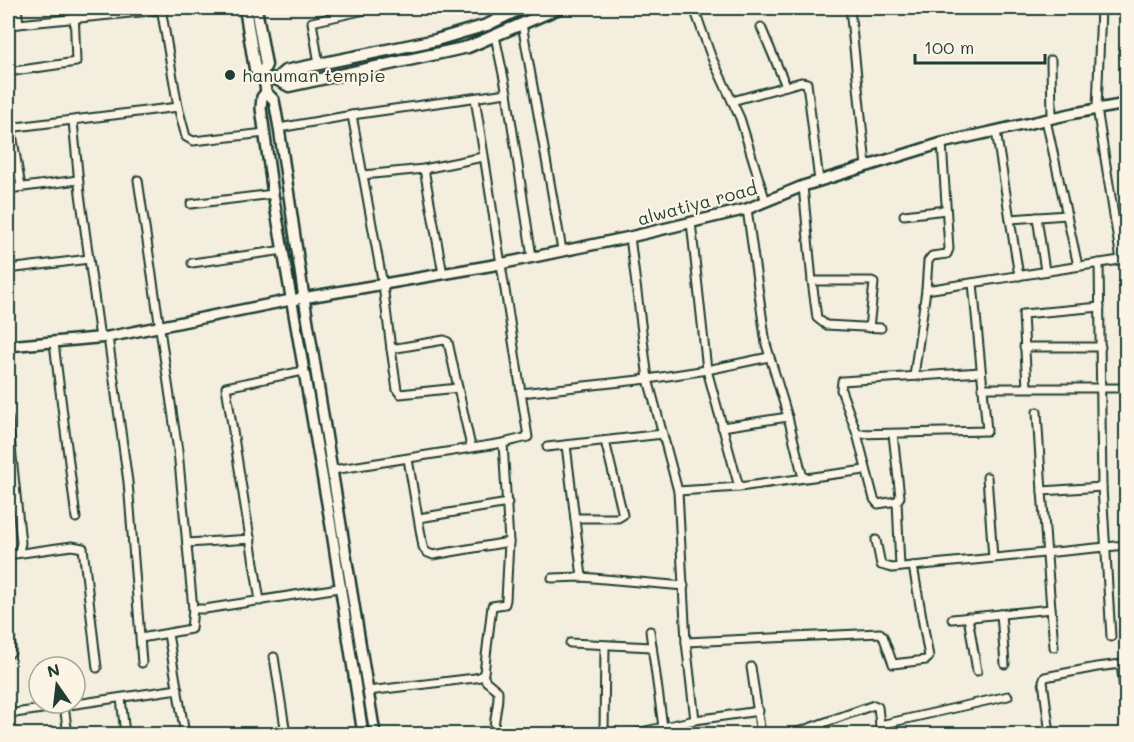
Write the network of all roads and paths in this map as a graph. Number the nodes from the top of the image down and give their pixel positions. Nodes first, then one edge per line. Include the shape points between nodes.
1 (17, 8) edge
2 (74, 8) edge
3 (245, 8) edge
4 (256, 8) edge
5 (374, 8) edge
6 (522, 8) edge
7 (559, 8) edge
8 (694, 8) edge
9 (850, 8) edge
10 (1101, 8) edge
11 (161, 9) edge
12 (506, 11) edge
13 (75, 19) junction
14 (18, 24) junction
15 (522, 24) junction
16 (8, 25) edge
17 (761, 27) dead end
18 (508, 30) junction
19 (495, 36) junction
20 (387, 50) junction
21 (1051, 60) dead end
22 (319, 64) junction
23 (392, 64) junction
24 (8, 72) edge
25 (263, 76) junction
26 (276, 79) junction
27 (786, 86) junction
28 (266, 92) junction
29 (507, 93) junction
30 (475, 98) junction
31 (732, 101) junction
32 (1126, 104) edge
33 (178, 107) junction
34 (1097, 108) junction
35 (352, 115) junction
36 (1049, 119) junction
37 (73, 122) junction
38 (9, 128) edge
39 (279, 128) junction
40 (996, 131) junction
41 (266, 133) junction
42 (942, 143) junction
43 (483, 156) junction
44 (866, 166) junction
45 (424, 169) junction
46 (363, 175) junction
47 (78, 180) junction
48 (138, 180) dead end
49 (819, 181) junction
50 (803, 186) junction
51 (21, 187) junction
52 (8, 189) edge
53 (273, 194) junction
54 (766, 202) junction
55 (191, 204) dead end
56 (747, 209) junction
57 (946, 210) junction
58 (904, 215) dead end
59 (1066, 215) junction
60 (1037, 217) junction
61 (1010, 219) junction
62 (691, 222) junction
63 (630, 237) junction
64 (284, 250) junction
65 (561, 250) junction
66 (532, 257) junction
67 (89, 259) junction
68 (1124, 259) edge
69 (192, 263) dead end
70 (1099, 263) junction
71 (500, 264) junction
72 (1078, 266) junction
73 (8, 269) edge
74 (1045, 272) junction
75 (443, 274) junction
76 (1019, 276) junction
77 (812, 281) junction
78 (973, 283) junction
79 (383, 285) junction
80 (926, 290) junction
81 (304, 298) junction
82 (291, 300) junction
83 (1100, 306) junction
84 (161, 326) junction
85 (869, 328) junction
86 (880, 328) dead end
87 (104, 337) junction
88 (54, 343) junction
89 (8, 346) edge
90 (1024, 346) junction
91 (1101, 347) junction
92 (391, 349) junction
93 (769, 357) junction
94 (707, 370) junction
95 (303, 371) junction
96 (981, 372) junction
97 (914, 376) junction
98 (648, 379) junction
99 (1027, 387) junction
100 (458, 388) junction
101 (982, 388) junction
102 (1102, 388) junction
103 (1126, 388) edge
104 (521, 393) junction
105 (1037, 412) dead end
106 (788, 417) junction
107 (8, 418) edge
108 (8, 423) edge
109 (722, 427) junction
110 (663, 434) junction
111 (857, 434) junction
112 (893, 434) junction
113 (605, 441) junction
114 (503, 443) junction
115 (566, 445) junction
116 (471, 447) junction
117 (547, 447) dead end
118 (408, 459) junction
119 (333, 470) junction
120 (865, 470) junction
121 (987, 477) dead end
122 (802, 478) junction
123 (739, 487) junction
124 (1102, 487) junction
125 (678, 491) junction
126 (1042, 491) junction
127 (11, 492) edge
128 (897, 501) junction
129 (508, 503) junction
130 (76, 518) dead end
131 (419, 518) junction
132 (575, 518) junction
133 (251, 539) junction
134 (876, 540) dead end
135 (509, 542) junction
136 (187, 543) junction
137 (1126, 545) edge
138 (1106, 547) junction
139 (1046, 553) junction
140 (11, 555) edge
141 (993, 558) junction
142 (913, 566) junction
143 (900, 567) junction
144 (582, 577) junction
145 (552, 578) dead end
146 (684, 586) junction
147 (339, 588) junction
148 (260, 601) junction
149 (8, 602) edge
150 (193, 609) junction
151 (1051, 609) junction
152 (1001, 614) junction
153 (968, 617) junction
154 (952, 619) dead end
155 (650, 631) dead end
156 (168, 634) junction
157 (1111, 637) dead end
158 (141, 638) junction
159 (686, 642) junction
160 (570, 643) dead end
161 (605, 646) junction
162 (652, 647) junction
163 (1054, 647) dead end
164 (8, 655) edge
165 (274, 657) dead end
166 (142, 663) dead end
167 (1005, 664) dead end
168 (751, 667) dead end
169 (97, 668) dead end
170 (977, 671) dead end
171 (483, 675) junction
172 (178, 689) junction
173 (368, 691) junction
174 (1008, 696) dead end
175 (121, 698) junction
176 (87, 703) edge
177 (1126, 707) edge
178 (27, 711) edge
179 (759, 711) junction
180 (8, 714) edge
181 (65, 715) edge
182 (695, 720) junction
183 (821, 724) junction
184 (880, 725) junction
185 (663, 728) junction
186 (68, 735) edge
187 (125, 735) edge
188 (185, 735) edge
189 (286, 735) edge
190 (363, 735) edge
191 (375, 735) edge
192 (494, 735) edge
193 (604, 735) edge
194 (633, 735) edge
195 (761, 735) edge
196 (792, 735) edge
197 (822, 735) edge
198 (880, 735) edge
199 (1050, 735) edge

1 - 14 street
2 - 13 street
3 - 25 main road via 255,69
4 - 25 main road via 266,65
5 - 22 street via 312,22
6 - 12 main road
7 - 15 main road
8 - 31 street
9 - 44 street
10 - 34 street
11 - 13 street
11 - 33 street
12 - 18 street
12 - 20 main road via 487,24
13 - 14 street
13 - 24 street via 76,62
14 - 16 street
15 - 18 main road
15 - 65 street
17 - 27 street
18 - 19 main road
19 - 23 main road via 468,47
19 - 29 street
20 - 22 main road
20 - 23 main road
21 - 36 street
22 - 26 main road via 285,71
23 - 26 main road via 289,86
25 - 26 main road
25 - 28 street
27 - 31 street
27 - 49 street via 807,83
28 - 39 street via 274,100
28 - 41 street via 261,102
29 - 30 street
29 - 66 street
30 - 35 street
30 - 43 street
31 - 54 street
32 - 34 street, alwatiya road
33 - 37 street
33 - 41 street via 183,134 193,141
34 - 36 street, alwatiya road
34 - 68 street
35 - 39 street
35 - 46 street
36 - 40 street, alwatiya road
36 - 59 street
37 - 38 street
37 - 47 street
38 - 51 street
39 - 81 street
40 - 42 street, alwatiya road
40 - 61 street
41 - 53 street
42 - 44 street, alwatiya road
42 - 57 street
43 - 45 street
43 - 71 street
44 - 49 street, alwatiya road
45 - 46 street
45 - 75 street
46 - 79 street
47 - 51 street
47 - 67 street
48 - 84 street
49 - 50 street, alwatiya road
50 - 54 street, alwatiya road
50 - 77 street
51 - 52 street
53 - 55 street
53 - 64 street
54 - 56 street, alwatiya road
56 - 62 street, alwatiya road
56 - 93 street
57 - 58 street
57 - 80 street via 948,252 929,258
59 - 60 street
59 - 72 street
60 - 61 street
60 - 74 street
61 - 76 street
62 - 63 street, alwatiya road
62 - 94 street
63 - 65 street, alwatiya road
63 - 98 street
64 - 69 street
64 - 82 street
65 - 66 street, alwatiya road
66 - 71 street, alwatiya road
67 - 73 street
67 - 87 street
68 - 70 street
70 - 72 street
70 - 83 street
71 - 75 street, alwatiya road
71 - 104 street
72 - 74 street
74 - 76 street
75 - 79 street, alwatiya road
76 - 78 street
77 - 85 street via 821,323
77 - 85 street via 872,281
78 - 80 street
78 - 96 street
79 - 81 street, alwatiya road
79 - 92 street
80 - 97 street
81 - 82 street, alwatiya road
81 - 119 street
82 - 84 street, alwatiya road
82 - 95 street
83 - 90 street via 1023,314
83 - 91 street
84 - 87 street, alwatiya road
84 - 136 street
85 - 86 street
87 - 88 street, alwatiya road
87 - 158 street via 128,482
88 - 89 street, alwatiya road
88 - 130 street
90 - 91 street
90 - 99 street
91 - 102 street
92 - 100 street via 400,394
92 - 100 street via 447,341
93 - 94 street
93 - 106 street
94 - 98 street
94 - 109 street
95 - 133 street via 226,387
95 - 147 street
96 - 97 street
96 - 101 street
97 - 111 street via 842,381 841,390
98 - 104 street
98 - 110 street
99 - 101 street
99 - 102 street
100 - 116 street
101 - 112 street via 987,431
102 - 103 street
102 - 124 street
104 - 114 street via 528,437
105 - 126 street
106 - 109 street
106 - 122 street
107 - 108 street
108 - 127 street
109 - 123 street
110 - 113 street
110 - 125 street
111 - 112 street
111 - 120 street
112 - 128 street via 900,497
113 - 115 street
113 - 132 street via 622,515
114 - 116 street
114 - 129 street
115 - 117 street
115 - 132 street
116 - 118 street
118 - 119 street
118 - 131 street
119 - 173 street
120 - 122 street
120 - 128 street via 875,502
121 - 141 street
122 - 123 street
123 - 125 street
124 - 126 street
124 - 138 street
125 - 146 street
126 - 139 street
127 - 140 street via 21,543 19,551
128 - 143 street
129 - 131 street
129 - 135 street
131 - 135 street via 423,547 430,554
132 - 144 street
133 - 136 street
133 - 148 street
134 - 143 street via 881,565
135 - 171 street via 506,602 492,606
136 - 150 street
137 - 138 street
138 - 139 street
138 - 157 street
139 - 141 street
139 - 151 street
140 - 169 street via 72,546 83,548
141 - 142 street
142 - 143 street
142 - 159 street via 927,641 926,660 893,664 879,633
144 - 145 street
144 - 146 street
146 - 159 street
147 - 148 street
147 - 190 street
148 - 150 street
149 - 164 street
150 - 156 street via 190,629
151 - 152 street
151 - 163 street
152 - 153 street
152 - 167 street
153 - 154 street
153 - 170 street
155 - 162 street
156 - 158 street
156 - 172 street
158 - 166 street
159 - 182 street
160 - 161 street
161 - 162 street
161 - 193 street
162 - 185 street
165 - 189 street
168 - 179 street
171 - 173 street
171 - 192 street via 498,691
172 - 175 street
172 - 188 street
173 - 191 street
174 - 184 street
175 - 176 street
175 - 187 street
177 - 199 street via 1121,664 1045,677
178 - 180 street
179 - 182 street
179 - 195 street
181 - 186 street
182 - 185 street
183 - 184 street via 874,705 878,707
183 - 196 street
183 - 197 street
184 - 198 street
185 - 194 street

